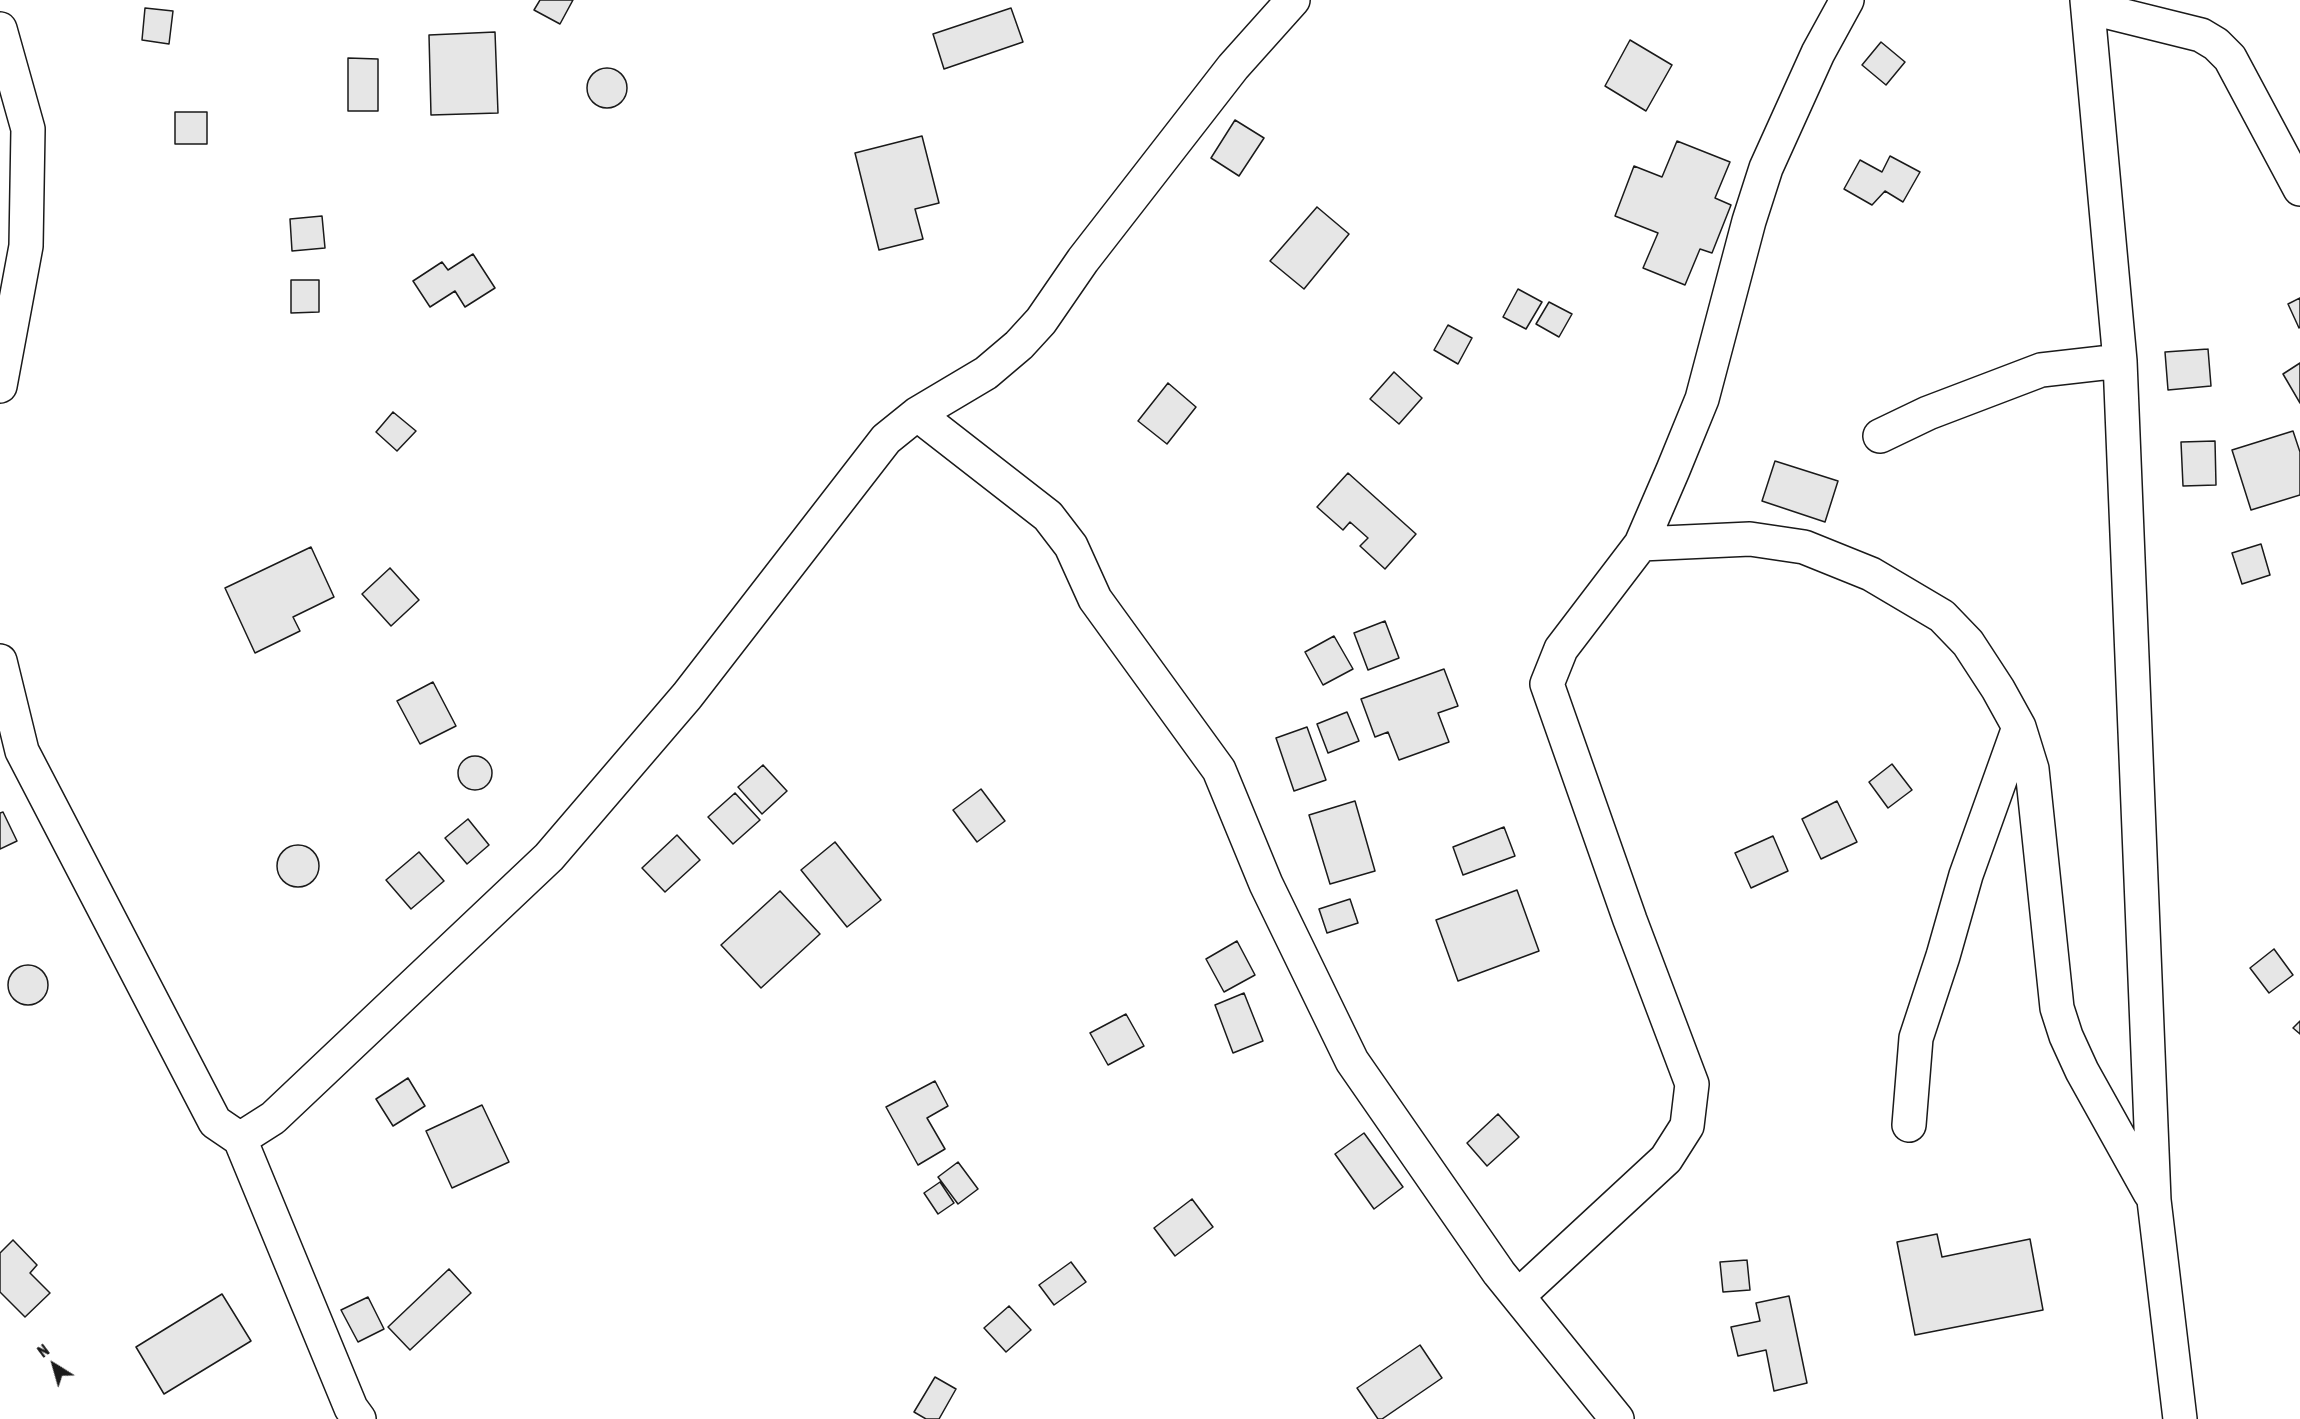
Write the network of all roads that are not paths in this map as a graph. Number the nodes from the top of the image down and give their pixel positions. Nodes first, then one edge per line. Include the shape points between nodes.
1 (1293, 0) edge
2 (1847, 0) edge
3 (2087, 3) edge
4 (0, 29) edge
5 (2300, 189) edge
6 (2120, 361) junction
7 (0, 386) edge
8 (917, 414) junction
9 (1880, 436) dead end
10 (1641, 544) junction
11 (0, 661) edge
12 (2019, 727) junction
13 (1909, 1125) dead end
14 (240, 1139) junction
15 (2154, 1200) junction
16 (1518, 1296) junction
17 (360, 1419) edge
18 (1617, 1419) edge
19 (2180, 1419) edge

1 - 8 street via 1233,67 1083,260 1041,321 986,373
2 - 10 street via 1818,53 1766,168 1702,399
3 - 5 street via 2201,35 2216,44 2230,58
3 - 6 street
4 - 7 street via 28,129 26,246
6 - 9 street via 2041,370 1928,413
6 - 15 street
8 - 14 street via 886,439 687,696 549,857 273,1119
8 - 16 street via 1048,516 1071,546 1095,599 1219,770 1266,884 1353,1061
10 - 12 street via 1750,539 1804,547 1871,574 1942,616 1968,643
10 - 16 street via 1561,649 1548,684 1692,1084 1687,1126 1666,1159
11 - 14 street via 22,751 214,1122
12 - 13 street via 1966,874 1916,1038
12 - 15 street via 2032,769 2057,1008 2082,1071
14 - 17 street via 351,1408
15 - 19 street
16 - 18 street

